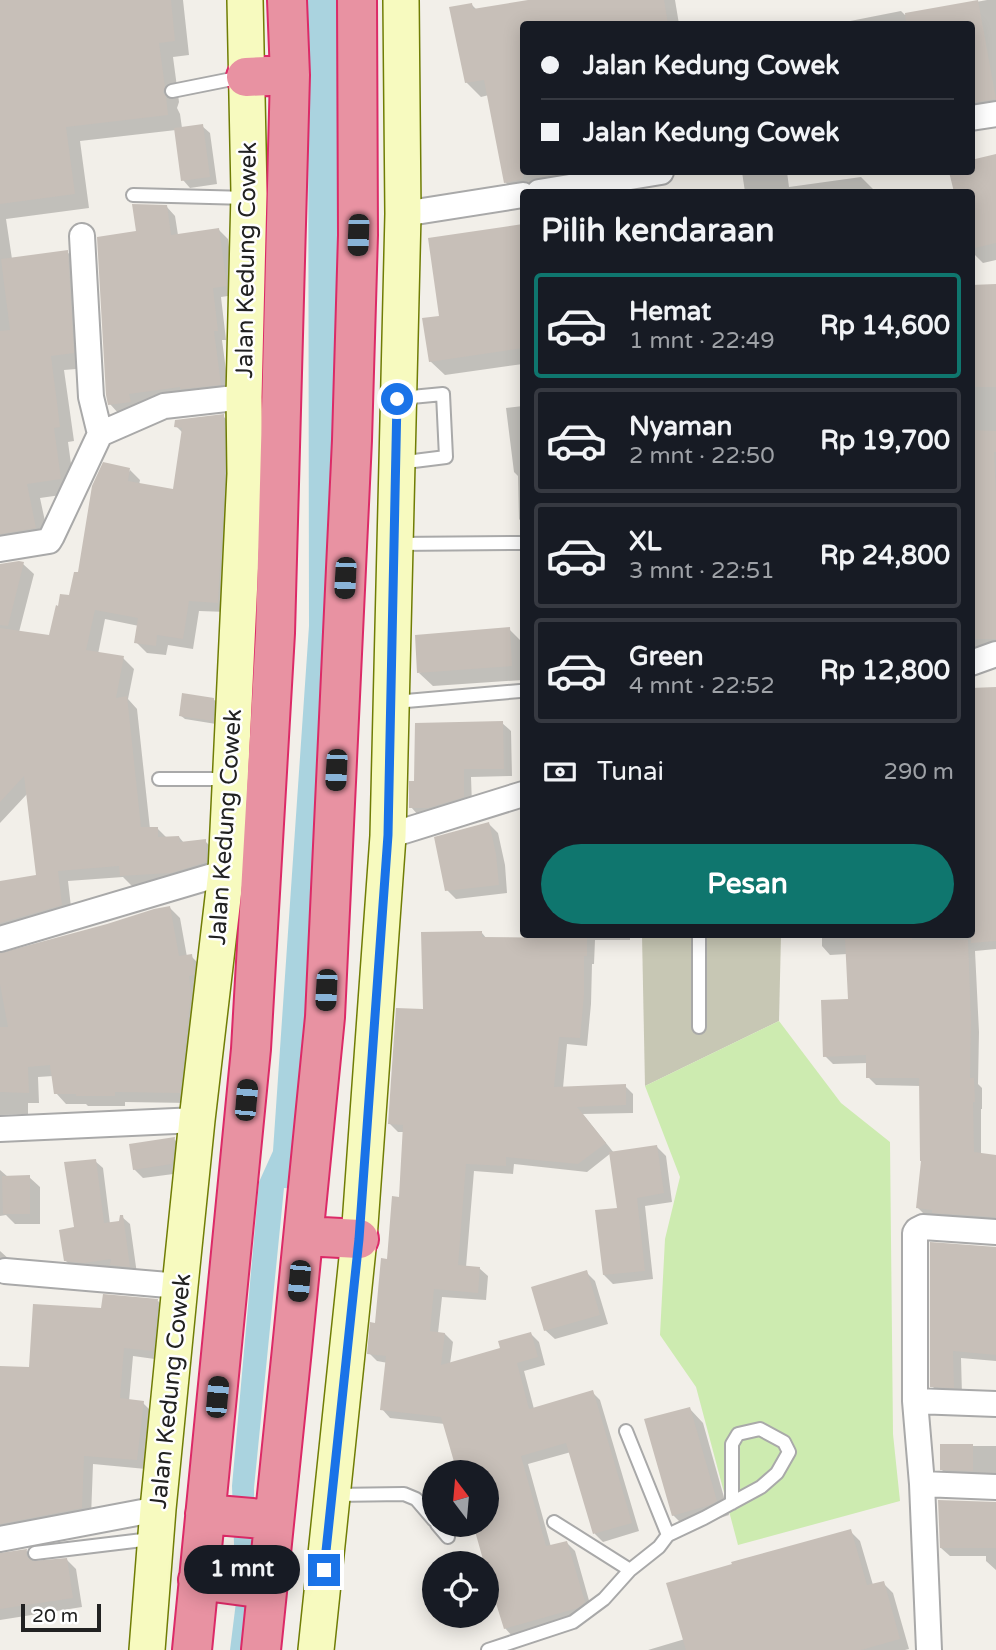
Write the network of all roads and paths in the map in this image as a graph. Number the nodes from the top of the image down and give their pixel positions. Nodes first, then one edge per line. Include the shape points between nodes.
1 (245, 0) edge
2 (287, 0) edge
3 (357, 0) edge
4 (401, 0) edge
5 (290, 75) junction
6 (246, 77) junction
7 (172, 91) dead end
8 (996, 114) edge
9 (975, 117) edge
10 (643, 175) edge
11 (556, 189) edge
12 (133, 195) dead end
13 (520, 195) edge
14 (248, 198) junction
15 (403, 214) junction
16 (82, 236) dead end
17 (244, 397) junction
18 (397, 399) junction
19 (100, 434) junction
20 (397, 463) junction
21 (520, 543) edge
22 (395, 544) junction
23 (0, 549) edge
24 (996, 654) edge
25 (975, 662) edge
26 (520, 691) dead end
27 (391, 702) junction
28 (159, 779) dead end
29 (230, 779) junction
30 (520, 795) edge
31 (388, 835) junction
32 (226, 872) junction
33 (699, 938) edge
34 (0, 939) edge
35 (699, 1027) dead end
36 (197, 1120) junction
37 (0, 1129) edge
38 (996, 1231) edge
39 (304, 1237) junction
40 (359, 1239) junction
41 (5, 1271) dead end
42 (180, 1286) junction
43 (915, 1401) junction
44 (996, 1404) edge
45 (626, 1431) dead end
46 (922, 1484) junction
47 (996, 1487) edge
48 (332, 1494) junction
49 (732, 1503) junction
50 (422, 1506) edge
51 (243, 1517) junction
52 (554, 1522) dead end
53 (157, 1524) junction
54 (668, 1535) junction
55 (0, 1539) edge
56 (35, 1553) dead end
57 (630, 1570) junction
58 (238, 1585) junction
59 (147, 1650) edge
60 (192, 1650) edge
61 (261, 1650) edge
62 (316, 1650) edge
63 (488, 1650) edge
64 (929, 1650) edge

1 - 6 main road, Jalan Kedung Cowek
2 - 5 highway, Jalan Kedung Cowek
3 - 39 highway, Jalan Kedung Cowek via 358,235 352,440 325,1017
4 - 15 main road
5 - 6 highway
5 - 51 highway, Jalan Kedung Cowek via 275,633 251,1049
6 - 7 lane
6 - 14 main road, Jalan Kedung Cowek
8 - 9 street
10 - 11 street
12 - 14 lane
13 - 15 street
14 - 17 main road, Jalan Kedung Cowek
15 - 18 main road
16 - 19 street via 91,397
17 - 19 street via 164,406
17 - 29 main road, Jalan Kedung Cowek
18 - 20 main road
18 - 20 lane via 443,394 446,457
19 - 23 street via 49,541
20 - 22 main road
21 - 22 lane
22 - 27 main road
24 - 25 street
26 - 27 lane
27 - 31 main road
28 - 29 lane
29 - 32 main road, Jalan Kedung Cowek
30 - 31 street
31 - 40 main road
32 - 34 street
32 - 36 main road, Jalan Kedung Cowek
33 - 35 lane
36 - 37 street
36 - 42 main road, Jalan Kedung Cowek
38 - 43 street via 923,1227 915,1233
39 - 40 highway
39 - 51 highway, Jalan Kedung Cowek
40 - 48 main road
41 - 42 street
42 - 53 main road, Jalan Kedung Cowek
43 - 44 street
43 - 46 street
45 - 54 lane
46 - 47 street
46 - 64 street
48 - 50 lane via 404,1494
48 - 62 main road
49 - 49 lane via 777,1473 789,1452 784,1442 760,1429 738,1434 732,1444
49 - 54 lane
51 - 58 highway, Jalan Kedung Cowek
51 - 58 highway, Jalan Kedung Cowek
52 - 57 lane
53 - 55 street
53 - 56 lane
53 - 59 main road, Jalan Kedung Cowek
54 - 57 lane
57 - 63 lane via 604,1599 573,1622
58 - 60 highway, Jalan Kedung Cowek
58 - 61 highway, Jalan Kedung Cowek

